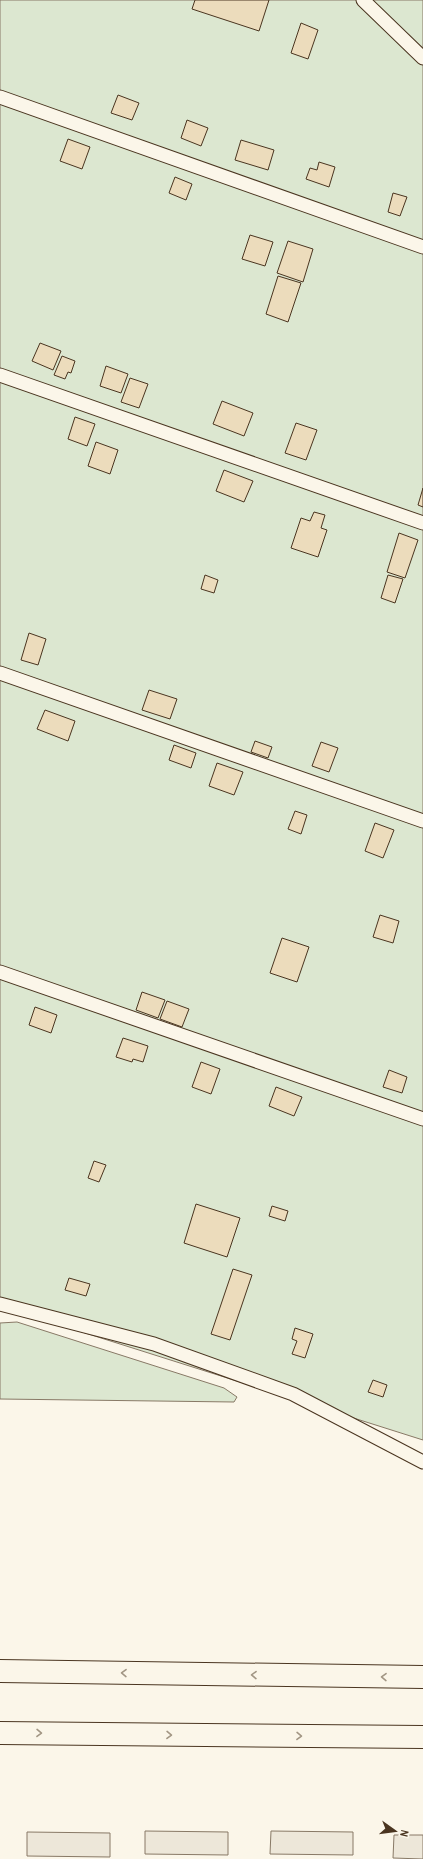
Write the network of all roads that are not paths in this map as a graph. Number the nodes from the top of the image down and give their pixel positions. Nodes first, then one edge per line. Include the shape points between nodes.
1 (362, 0) edge
2 (423, 58) edge
3 (0, 97) edge
4 (423, 247) edge
5 (0, 375) edge
6 (423, 523) edge
7 (0, 673) edge
8 (423, 821) edge
9 (0, 972) edge
10 (423, 1119) edge
11 (0, 1304) edge
12 (423, 1462) edge
13 (0, 1671) edge
14 (423, 1677) edge
15 (0, 1733) edge
16 (423, 1737) edge

1 - 2 lane
3 - 4 lane
5 - 6 lane
7 - 8 lane
9 - 10 lane
11 - 12 lane via 154,1344 293,1394
14 -> 13 highway
15 -> 16 highway

